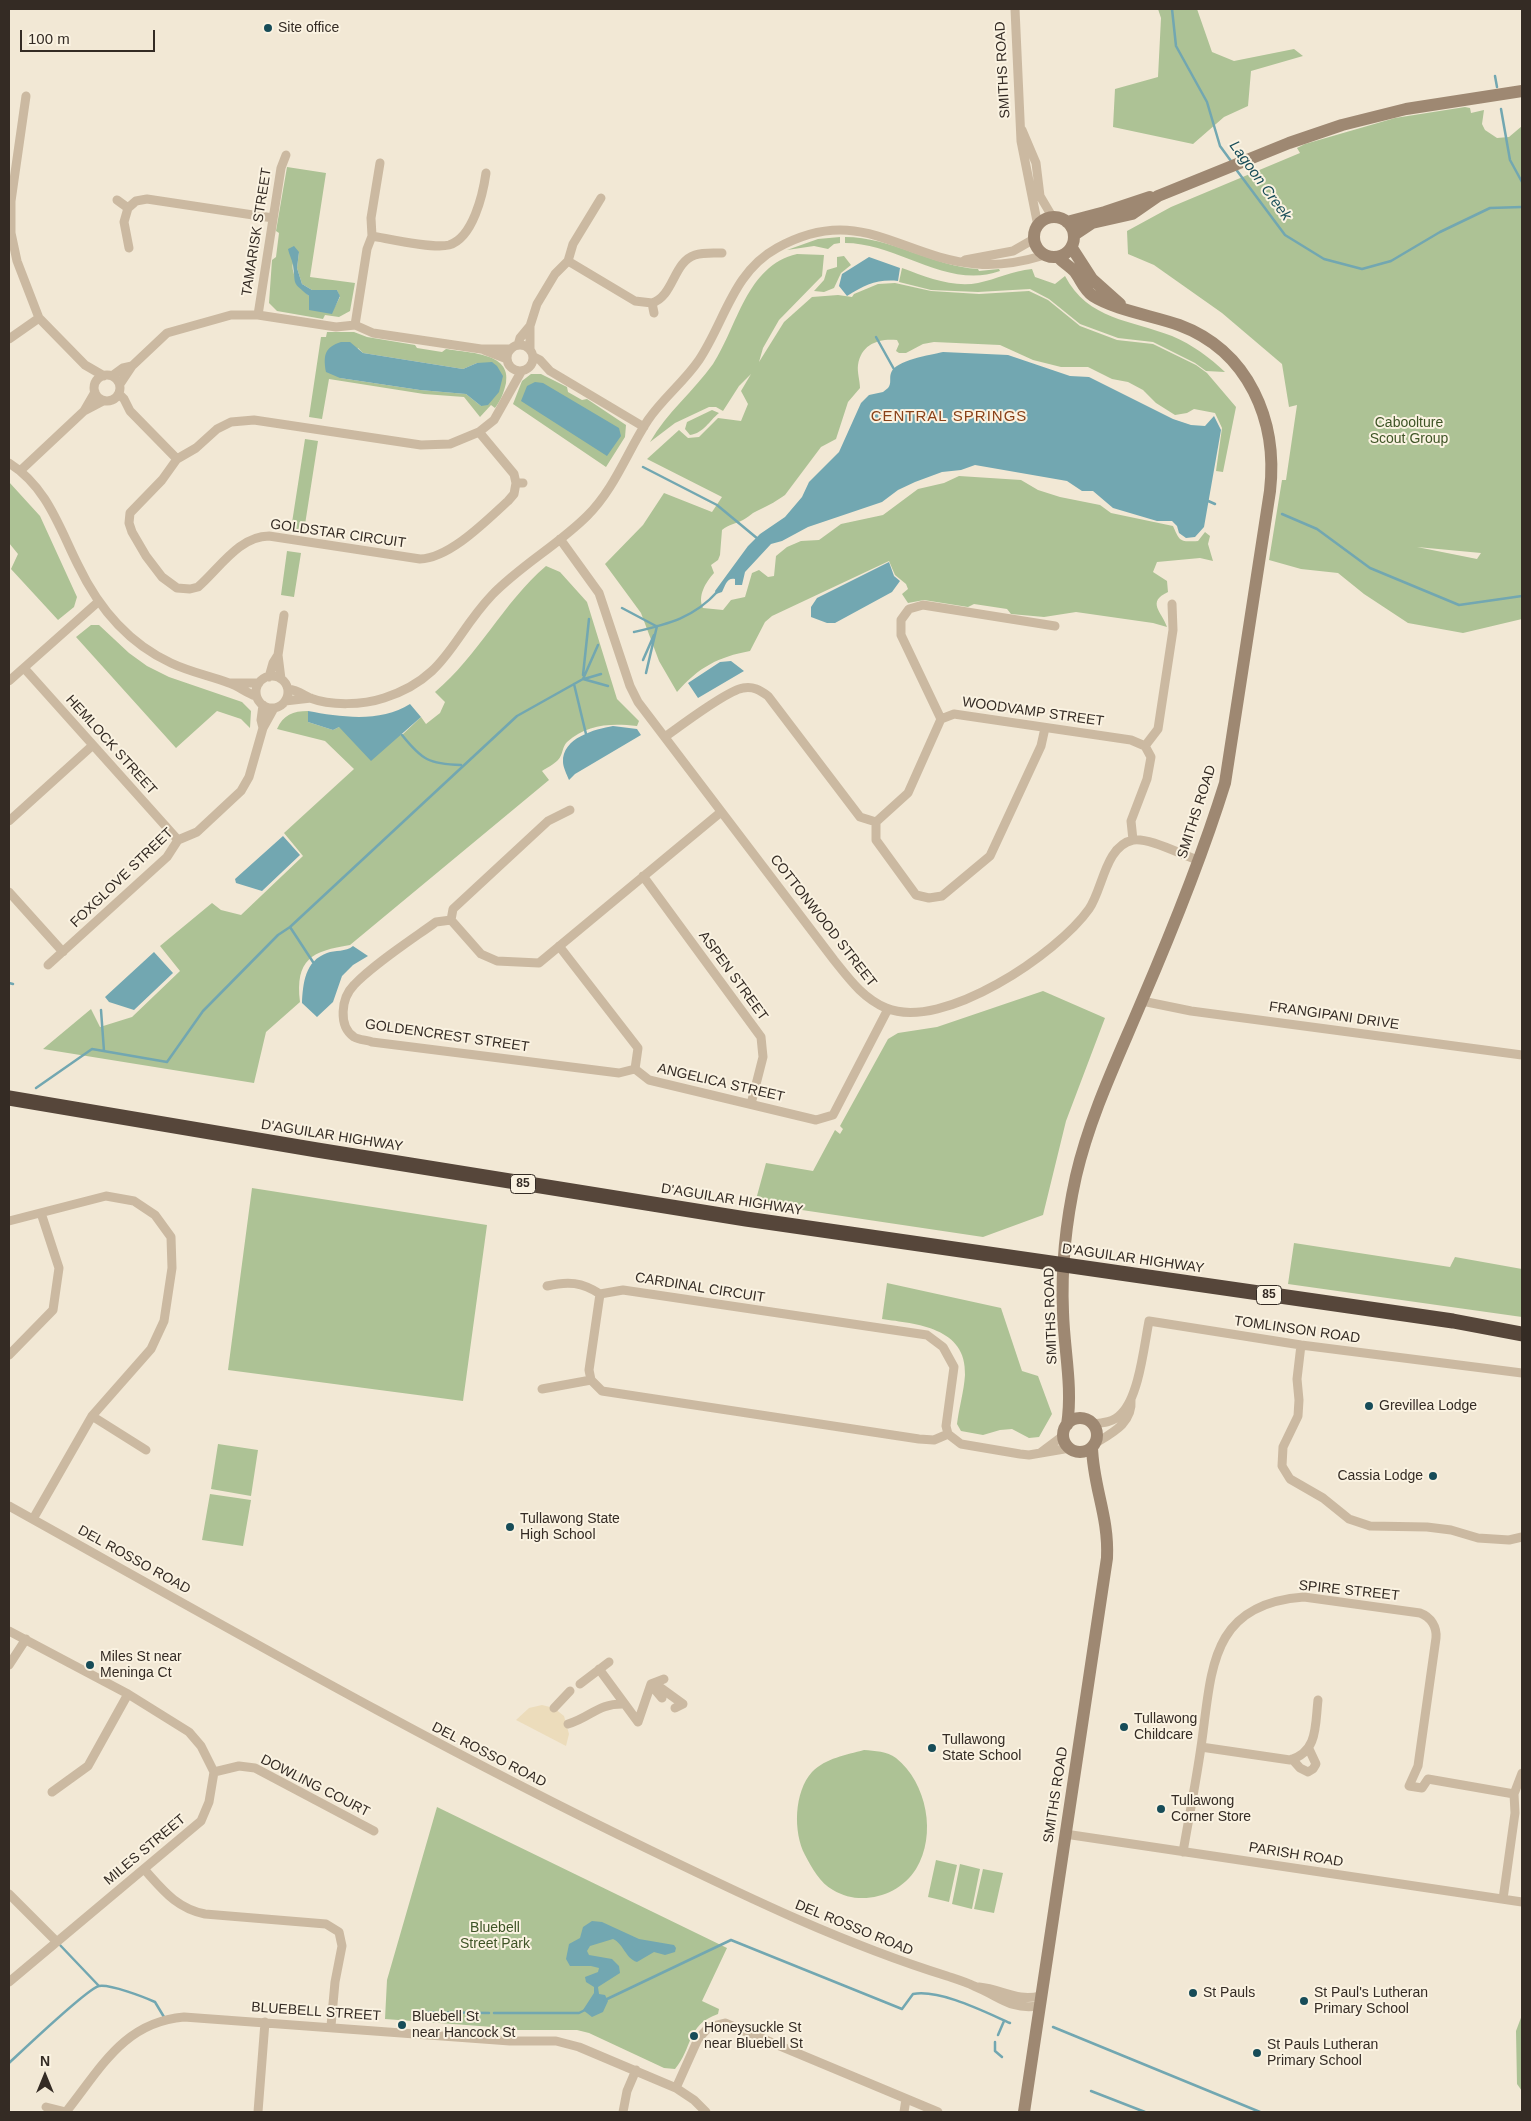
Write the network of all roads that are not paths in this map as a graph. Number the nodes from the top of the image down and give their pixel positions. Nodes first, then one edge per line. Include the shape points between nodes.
1 (1015, 9) edge
2 (1522, 91) edge
3 (26, 96) dead end
4 (1022, 130) junction
5 (286, 155) dead end
6 (380, 163) dead end
7 (486, 173) dead end
8 (1158, 196) junction
9 (601, 198) dead end
10 (118, 200) dead end
11 (128, 208) junction
12 (273, 218) junction
13 (1053, 218) junction
14 (1067, 222) junction
15 (1038, 226) junction
16 (372, 236) junction
17 (1034, 239) junction
18 (1073, 241) junction
19 (129, 248) dead end
20 (722, 254) dead end
21 (1052, 256) junction
22 (568, 261) junction
23 (963, 261) junction
24 (652, 303) junction
25 (1123, 307) junction
26 (654, 313) dead end
27 (258, 315) junction
28 (39, 318) junction
29 (355, 325) junction
30 (530, 326) junction
31 (9, 339) edge
32 (514, 347) junction
33 (481, 349) junction
34 (532, 353) junction
35 (507, 359) junction
36 (85, 365) junction
37 (132, 366) junction
38 (511, 368) junction
39 (525, 370) junction
40 (550, 371) junction
41 (108, 376) junction
42 (120, 384) junction
43 (95, 388) junction
44 (511, 389) junction
45 (119, 394) junction
46 (107, 401) junction
47 (84, 411) junction
48 (130, 411) junction
49 (644, 427) junction
50 (479, 432) junction
51 (177, 459) junction
52 (9, 463) edge
53 (20, 471) junction
54 (560, 540) junction
55 (98, 602) junction
56 (1172, 604) dead end
57 (284, 615) dead end
58 (1054, 626) dead end
59 (278, 655) junction
60 (24, 668) junction
61 (269, 677) junction
62 (281, 679) junction
63 (9, 681) edge
64 (230, 683) junction
65 (259, 683) junction
66 (288, 689) junction
67 (256, 696) junction
68 (311, 698) junction
69 (285, 702) junction
70 (263, 705) junction
71 (274, 708) junction
72 (941, 719) junction
73 (263, 728) junction
74 (1045, 728) junction
75 (665, 737) junction
76 (92, 746) junction
77 (1145, 746) junction
78 (570, 810) dead end
79 (721, 812) junction
80 (9, 821) edge
81 (876, 822) junction
82 (178, 840) junction
83 (1133, 840) junction
84 (1198, 860) junction
85 (643, 876) junction
86 (9, 892) edge
87 (451, 920) junction
88 (559, 946) junction
89 (63, 952) junction
90 (48, 965) dead end
91 (1142, 1000) junction
92 (888, 1009) junction
93 (1522, 1054) edge
94 (635, 1069) junction
95 (9, 1098) edge
96 (751, 1104) junction
97 (41, 1213) junction
98 (9, 1221) edge
99 (548, 1286) dead end
100 (600, 1294) junction
101 (1452, 1321) junction
102 (1522, 1327) edge
103 (1522, 1334) edge
104 (1301, 1345) junction
105 (9, 1355) edge
106 (1522, 1373) edge
107 (591, 1380) junction
108 (1070, 1385) junction
109 (542, 1389) dead end
110 (1131, 1400) junction
111 (92, 1416) junction
112 (1090, 1422) junction
113 (1065, 1430) junction
114 (948, 1434) junction
115 (1093, 1445) junction
116 (1071, 1449) junction
117 (146, 1450) dead end
118 (1040, 1453) junction
119 (1096, 1483) junction
120 (9, 1506) edge
121 (33, 1520) junction
122 (1522, 1537) edge
123 (9, 1631) edge
124 (26, 1639) junction
125 (609, 1662) dead end
126 (9, 1666) edge
127 (600, 1670) junction
128 (664, 1679) dead end
129 (652, 1683) junction
130 (580, 1684) dead end
131 (570, 1692) dead end
132 (128, 1694) junction
133 (662, 1698) dead end
134 (1318, 1700) dead end
135 (625, 1704) junction
136 (554, 1708) dead end
137 (675, 1708) dead end
138 (568, 1724) dead end
139 (1201, 1747) junction
140 (1309, 1749) junction
141 (1292, 1759) junction
142 (1418, 1766) junction
143 (214, 1772) junction
144 (1522, 1773) edge
145 (1428, 1779) junction
146 (52, 1792) dead end
147 (1514, 1794) junction
148 (374, 1831) dead end
149 (1065, 1834) junction
150 (1183, 1852) junction
151 (144, 1869) junction
152 (9, 1894) edge
153 (1502, 1899) junction
154 (1522, 1902) edge
155 (57, 1942) junction
156 (9, 1982) edge
157 (1039, 2001) junction
158 (265, 2022) junction
159 (331, 2026) junction
160 (636, 2070) junction
161 (676, 2088) junction
162 (906, 2099) junction
163 (46, 2107) dead end
164 (66, 2112) edge
165 (258, 2112) edge
166 (623, 2112) edge
167 (706, 2112) edge
168 (904, 2112) edge
169 (938, 2112) edge
170 (1024, 2112) edge

1 - 4 street, SMITHS ROAD
2 - 8 main road via 1378,115 1318,133
3 - 28 street via 13,180 11,225 16,261
4 - 13 street, SMITHS ROAD via 1036,163 1040,196
4 - 15 street, SMITHS ROAD via 1023,155
5 - 12 street, TAMARISK STREET
6 - 16 street via 371,218
7 - 16 street via 478,209 462,236 453,243 435,245
8 - 14 main road
8 - 18 main road via 1132,214 1092,223
9 - 22 street via 573,244
10 - 11 street
11 - 12 street via 136,201 146,199
11 - 19 street via 124,222
12 - 27 street, TAMARISK STREET
13 - 14 main road
13 - 15 main road
14 - 18 main road
15 - 17 main road
16 - 29 street
17 - 21 main road via 1036,245
17 - 23 street via 1013,251
18 - 21 main road
18 - 25 main road, SMITHS ROAD via 1092,280
20 - 24 street via 697,254 688,259 664,295
21 - 23 street via 986,264
21 - 25 main road, SMITHS ROAD via 1076,273 1090,294
22 - 24 street via 635,301
22 - 30 street via 555,274 537,304
23 - 49 street via 852,230 816,232 775,249 762,258 734,290 702,356
24 - 26 street
25 - 84 main road, SMITHS ROAD via 1181,326 1219,349 1256,394 1271,438 1270,491 1228,768
27 - 29 street via 336,327
27 - 37 street via 231,315 173,330
28 - 31 street
28 - 36 street
29 - 33 street via 373,333
30 - 32 street
30 - 34 street
32 - 33 street
32 - 34 street
32 - 35 street
33 - 35 street
34 - 39 street, GOLDSTAR CIRCUIT
34 - 40 street
35 - 38 street
36 - 41 street
36 - 43 street
37 - 41 street
37 - 42 street
38 - 39 street
38 - 44 street, GOLDSTAR CIRCUIT
39 - 40 street
39 - 44 street, GOLDSTAR CIRCUIT
40 - 49 street
41 - 42 street
41 - 43 street
42 - 45 street
43 - 46 street
43 - 47 street
44 - 50 street, GOLDSTAR CIRCUIT via 499,413
45 - 46 street
45 - 48 street
46 - 47 street
46 - 48 street
47 - 53 street
48 - 51 street
49 - 54 street via 602,499
50 - 51 street, GOLDSTAR CIRCUIT via 461,442 430,446 247,419 222,425 196,448
50 - 51 street, GOLDSTAR CIRCUIT via 520,483 508,501 448,551 434,558 420,559 269,536 256,537 245,542 198,587 186,590 173,586 162,577 142,550 129,524 132,509 162,480
52 - 53 street
53 - 55 street via 48,501
54 - 68 street via 510,577 469,622 446,659 413,685 372,701 344,703
54 - 75 street, COTTONWOOD STREET via 596,587 630,686
55 - 60 street
55 - 64 street via 124,631 152,652 187,670
56 - 77 street via 1173,630 1158,728
57 - 59 street
58 - 72 street via 923,605 909,609 901,620 901,635
59 - 61 street
59 - 62 street
60 - 63 street
60 - 76 street, HEMLOCK STREET
61 - 62 street
61 - 65 street
62 - 66 street
64 - 65 street
64 - 67 street
65 - 67 street
66 - 68 street
66 - 69 street
67 - 70 street
68 - 69 street
69 - 71 street
70 - 71 street
70 - 73 street, FOXGLOVE STREET
71 - 73 street, FOXGLOVE STREET
72 - 74 street, WOODVAMP STREET via 954,714
72 - 81 street via 908,793
73 - 82 street, FOXGLOVE STREET via 249,777 241,791 197,832
74 - 77 street, WOODVAMP STREET via 1131,740
74 - 81 street via 1041,746 990,856 942,896 929,898 916,894 876,840
75 - 79 street, COTTONWOOD STREET
75 - 81 street via 742,688 758,688 768,696 860,817
76 - 80 street
76 - 82 street, HEMLOCK STREET
77 - 83 street via 1151,757 1147,779 1131,821
78 - 87 street via 548,821 453,909
79 - 85 street
79 - 92 street, COTTONWOOD STREET via 865,997
82 - 89 street, FOXGLOVE STREET via 167,857
83 - 84 street via 1147,841
83 - 92 street, COTTONWOOD STREET via 1120,847 1112,858 1090,907 1073,929 1028,964 994,987 931,1011
84 - 91 main road, SMITHS ROAD
85 - 88 street
85 - 96 street, ASPEN STREET via 761,1037 763,1057
86 - 89 street
87 - 88 street via 481,954 497,962 539,963
87 - 94 street, GOLDENCREST STREET via 436,922 353,986 344,1005 343,1016 355,1038 619,1073
88 - 94 street via 638,1048
89 - 90 street, FOXGLOVE STREET
91 - 93 street, FRANGIPANI DRIVE via 1191,1010
91 - 108 main road, SMITHS ROAD via 1091,1124 1069,1213 1063,1289
92 - 96 street, ANGELICA STREET via 833,1115 816,1120
94 - 96 street, ANGELICA STREET via 648,1080
95 - 101 highway, D'AGUILAR HIGHWAY / 85 via 746,1219
97 - 98 street
97 - 105 street via 59,1268 53,1310
97 - 111 street via 106,1196 134,1201 155,1215 171,1238 172,1268 164,1321 151,1349
99 - 100 street via 567,1282 587,1285
100 - 107 street via 589,1370
100 - 114 street, CARDINAL CIRCUIT via 623,1290 927,1335 943,1347 954,1367 946,1426
101 - 102 highway, D'AGUILAR HIGHWAY / 85
101 - 103 highway, D'AGUILAR HIGHWAY / 85
104 - 106 street, TOMLINSON ROAD
104 - 110 street, TOMLINSON ROAD via 1149,1321
104 - 122 street via 1296,1379 1298,1416 1283,1447 1282,1466 1290,1479 1322,1498 1349,1520 1370,1526 1427,1527 1478,1538 1509,1540
107 - 109 street
107 - 114 street via 602,1391 918,1439 934,1440
108 - 112 main road, SMITHS ROAD via 1078,1407
108 - 113 main road, SMITHS ROAD
110 - 112 street, TOMLINSON ROAD via 1120,1416 1104,1423
110 - 115 street, TOMLINSON ROAD via 1132,1409 1127,1421
111 - 117 street
111 - 121 street
112 - 113 main road via 1076,1419
112 - 115 main road via 1097,1433
113 - 116 main road
113 - 118 street
114 - 118 street via 961,1444 1020,1454
115 - 116 main road via 1083,1452
115 - 119 main road, SMITHS ROAD
116 - 118 street
116 - 119 main road, SMITHS ROAD
119 - 149 main road, SMITHS ROAD via 1108,1530 1107,1558
120 - 121 street, DEL ROSSO ROAD
121 - 157 street, DEL ROSSO ROAD via 361,1703 611,1832 780,1912 910,1966 976,1986 993,1997 1018,2006
123 - 124 street
124 - 126 street
124 - 132 street
125 - 127 street
127 - 130 street
127 - 135 street
128 - 129 street
129 - 133 street
129 - 135 street via 638,1722
129 - 137 street via 683,1704
131 - 136 street
132 - 143 street via 189,1732 201,1746
132 - 146 street via 88,1766
134 - 140 street
135 - 138 street via 605,1704
139 - 141 street
139 - 142 street, SPIRE STREET via 1211,1670 1222,1642 1239,1621 1259,1607 1304,1596 1420,1613 1432,1622 1437,1632
139 - 150 street, SPIRE STREET
140 - 141 street via 1303,1756
140 - 141 street via 1316,1764 1308,1772
142 - 145 street
142 - 145 street, SPIRE STREET via 1409,1786 1422,1788
143 - 148 street, DOWLING COURT via 239,1766 254,1768
143 - 151 street, MILES STREET via 209,1802 200,1821
144 - 147 street
145 - 147 street, SPIRE STREET
147 - 153 street via 1515,1813
149 - 150 street, PARISH ROAD
149 - 157 main road, SMITHS ROAD
150 - 153 street, PARISH ROAD
151 - 155 street, MILES STREET
151 - 159 street via 170,1899 196,1912 326,1924 336,1929 342,1936 342,1946
152 - 155 street
153 - 154 street, PARISH ROAD
155 - 156 street, MILES STREET
157 - 170 main road, SMITHS ROAD
158 - 159 street, BLUEBELL STREET
158 - 164 street, BLUEBELL STREET via 184,2017 153,2022 116,2049
158 - 165 street
159 - 160 street, BLUEBELL STREET via 510,2041 556,2041
160 - 161 street, BLUEBELL STREET
160 - 166 street
161 - 162 street via 698,2039 709,2027 725,2023
161 - 167 street, BLUEBELL STREET
162 - 168 street
162 - 169 street
163 - 164 street, BLUEBELL STREET

